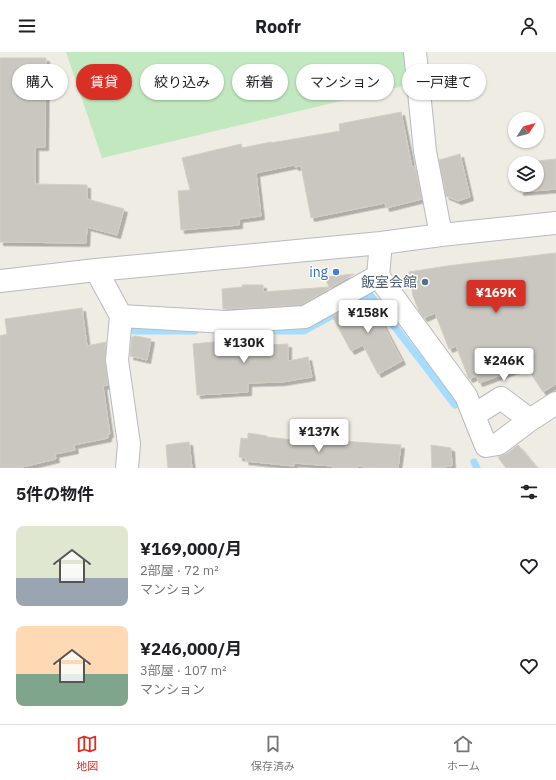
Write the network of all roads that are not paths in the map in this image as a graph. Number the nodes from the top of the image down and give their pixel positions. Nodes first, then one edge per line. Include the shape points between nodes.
1 (415, 52) edge
2 (556, 223) edge
3 (441, 235) junction
4 (381, 243) junction
5 (96, 270) junction
6 (378, 276) junction
7 (0, 280) edge
8 (121, 316) junction
9 (556, 403) edge
10 (474, 415) junction
11 (530, 420) junction
12 (127, 468) edge

1 - 3 street via 425,151
2 - 3 street
3 - 4 street
4 - 5 street
4 - 6 street
5 - 7 street
5 - 8 street
6 - 8 street via 305,317 226,322
6 - 10 street via 466,396
8 - 12 street via 117,360 129,444
9 - 11 street
10 - 11 street via 501,398
10 - 11 street via 486,446 498,444

